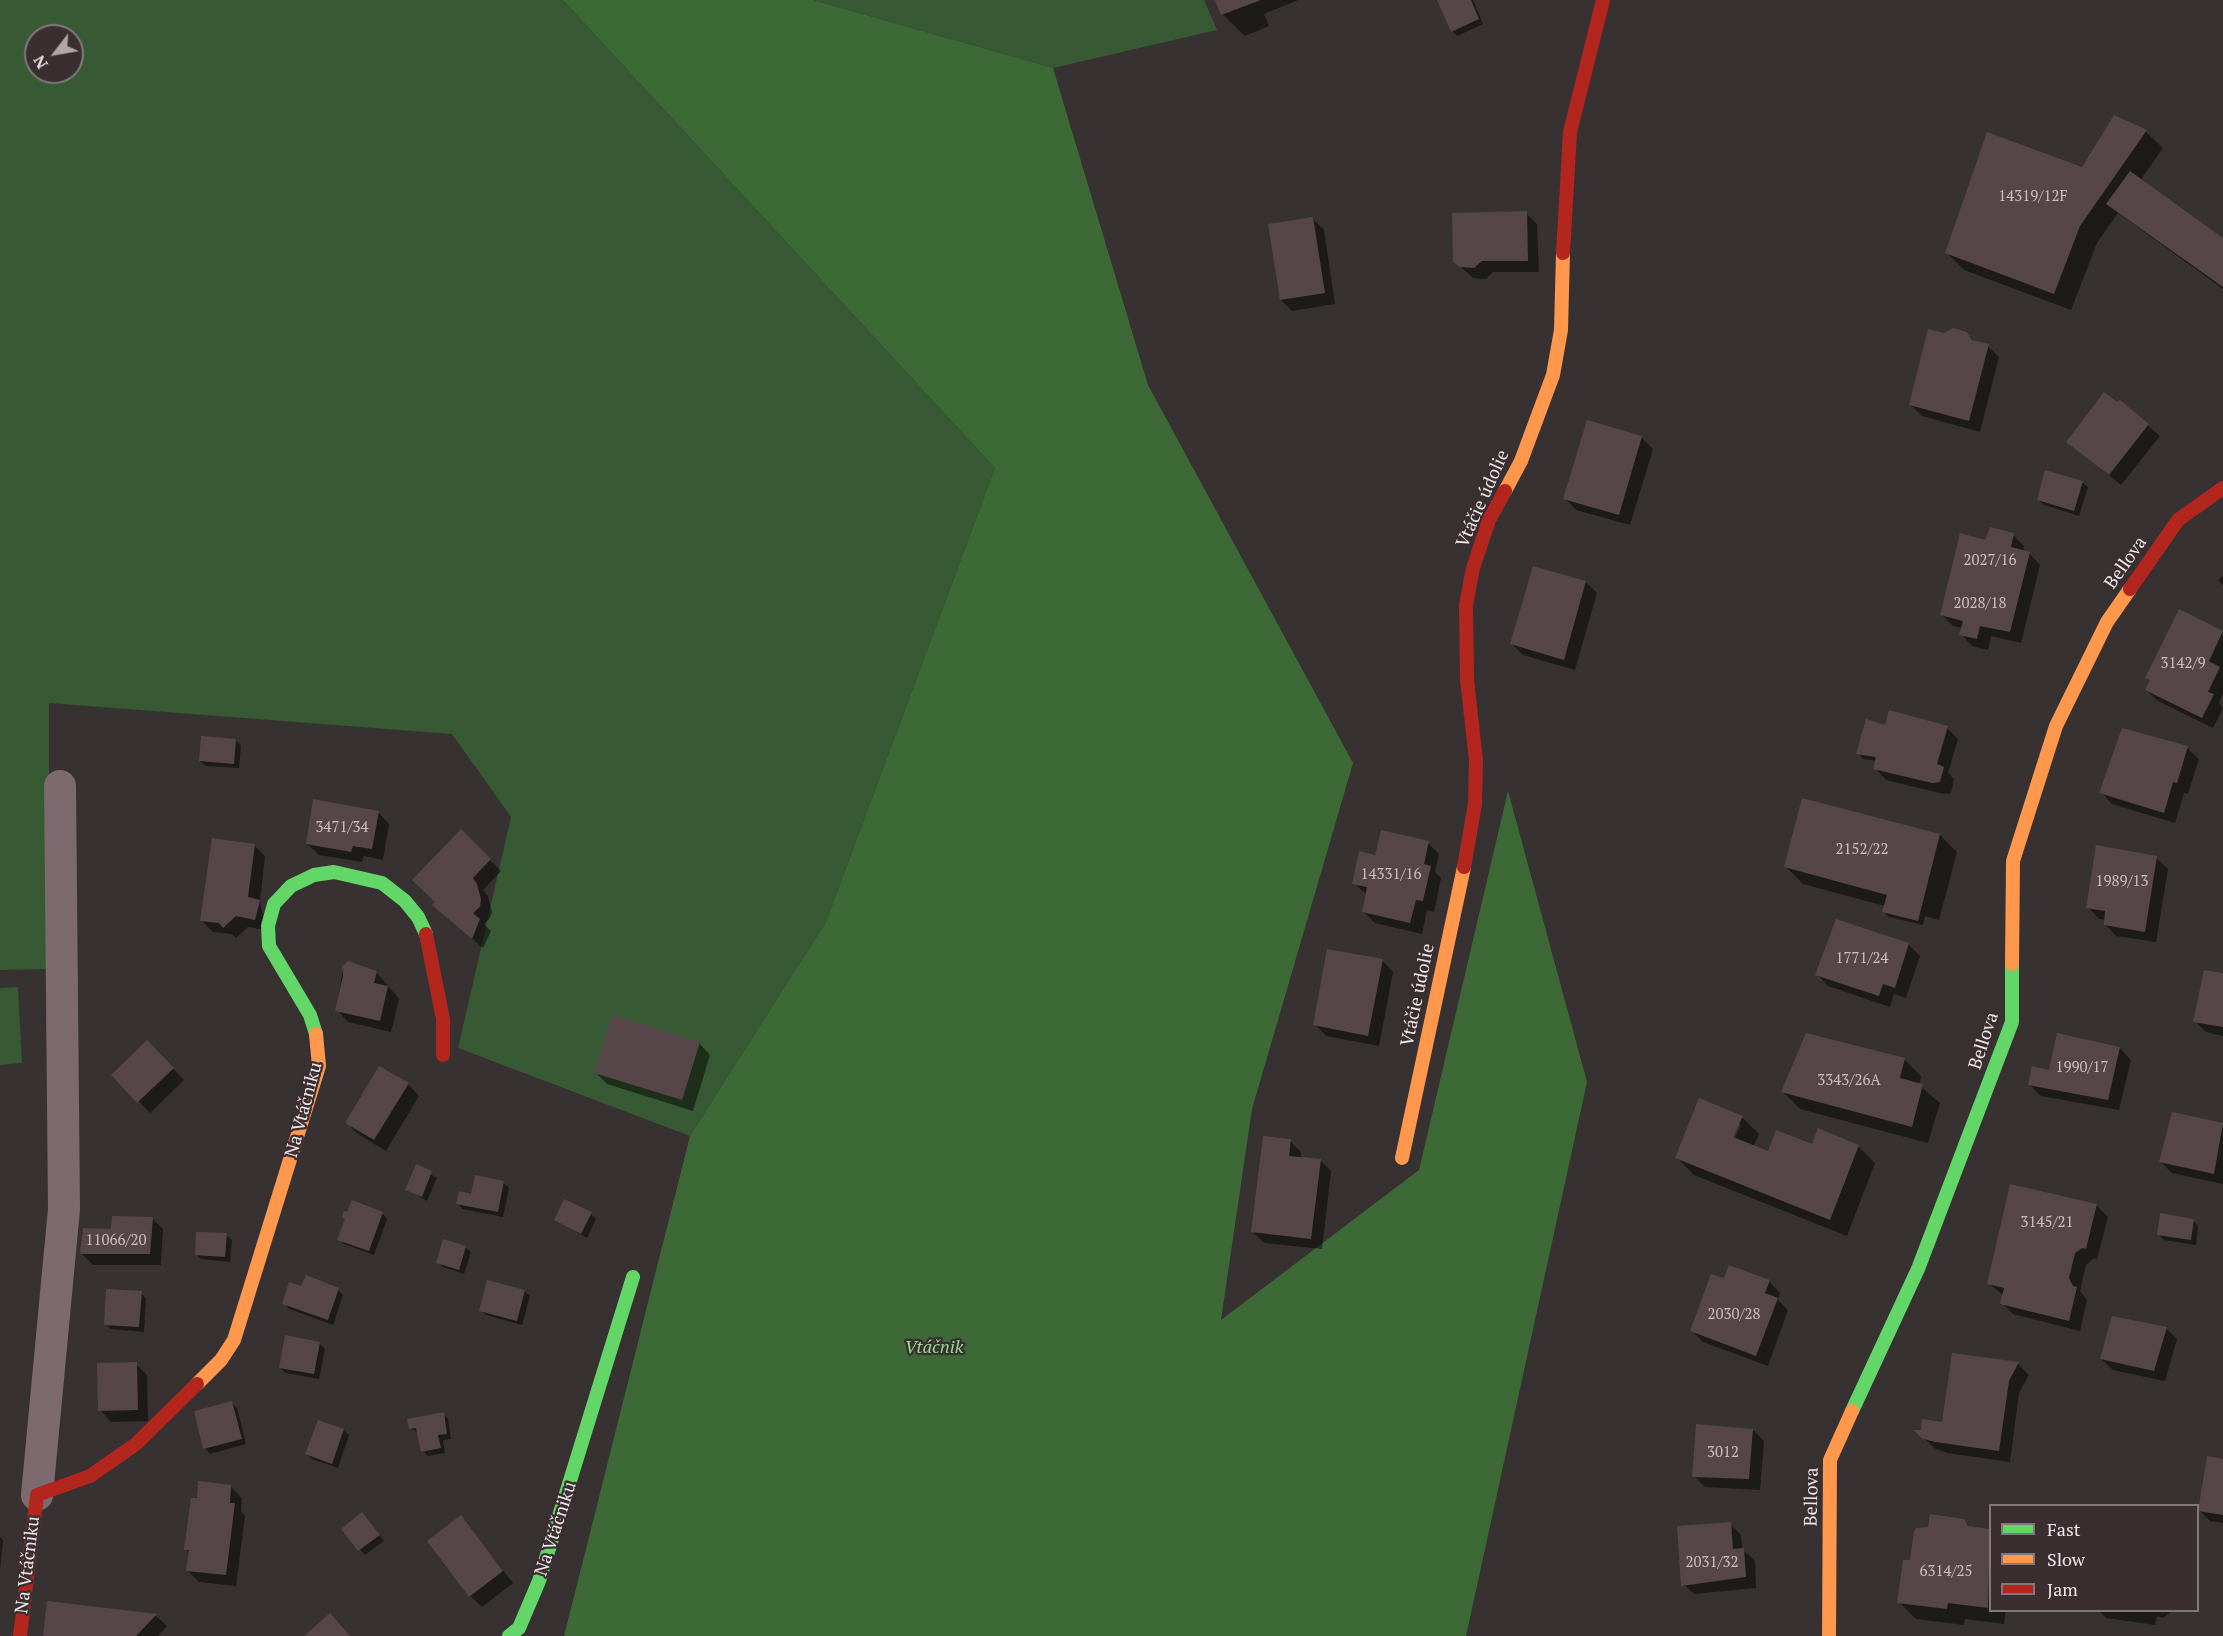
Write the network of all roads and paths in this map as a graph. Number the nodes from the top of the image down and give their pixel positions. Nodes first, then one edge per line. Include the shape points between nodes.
1 (1604, 0) edge
2 (2223, 488) edge
3 (60, 786) dead end
4 (443, 1055) dead end
5 (1402, 1158) dead end
6 (633, 1278) dead end
7 (37, 1494) junction
8 (20, 1636) edge
9 (509, 1636) edge
10 (1829, 1636) edge

1 - 5 street, Vtáčie údolie via 1570,132 1561,330 1553,375 1521,460 1490,520 1467,596 1465,657 1476,760 1475,804
2 - 10 street, Bellova via 2178,520 2107,622 2056,726 2013,861 2012,1022 1918,1269 1830,1460
3 - 7 street, Na Vtáčniku via 64,1209
4 - 7 street, Na Vtáčniku via 443,1018 427,936 405,901 382,884 334,872 314,875 291,886 274,904 268,926 269,946 310,1015 318,1042 319,1066 234,1340 221,1360 183,1399 113,1462 62,1487
6 - 9 street, Na Vtáčniku via 539,1581 524,1619
7 - 8 street, Na Vtáčniku

